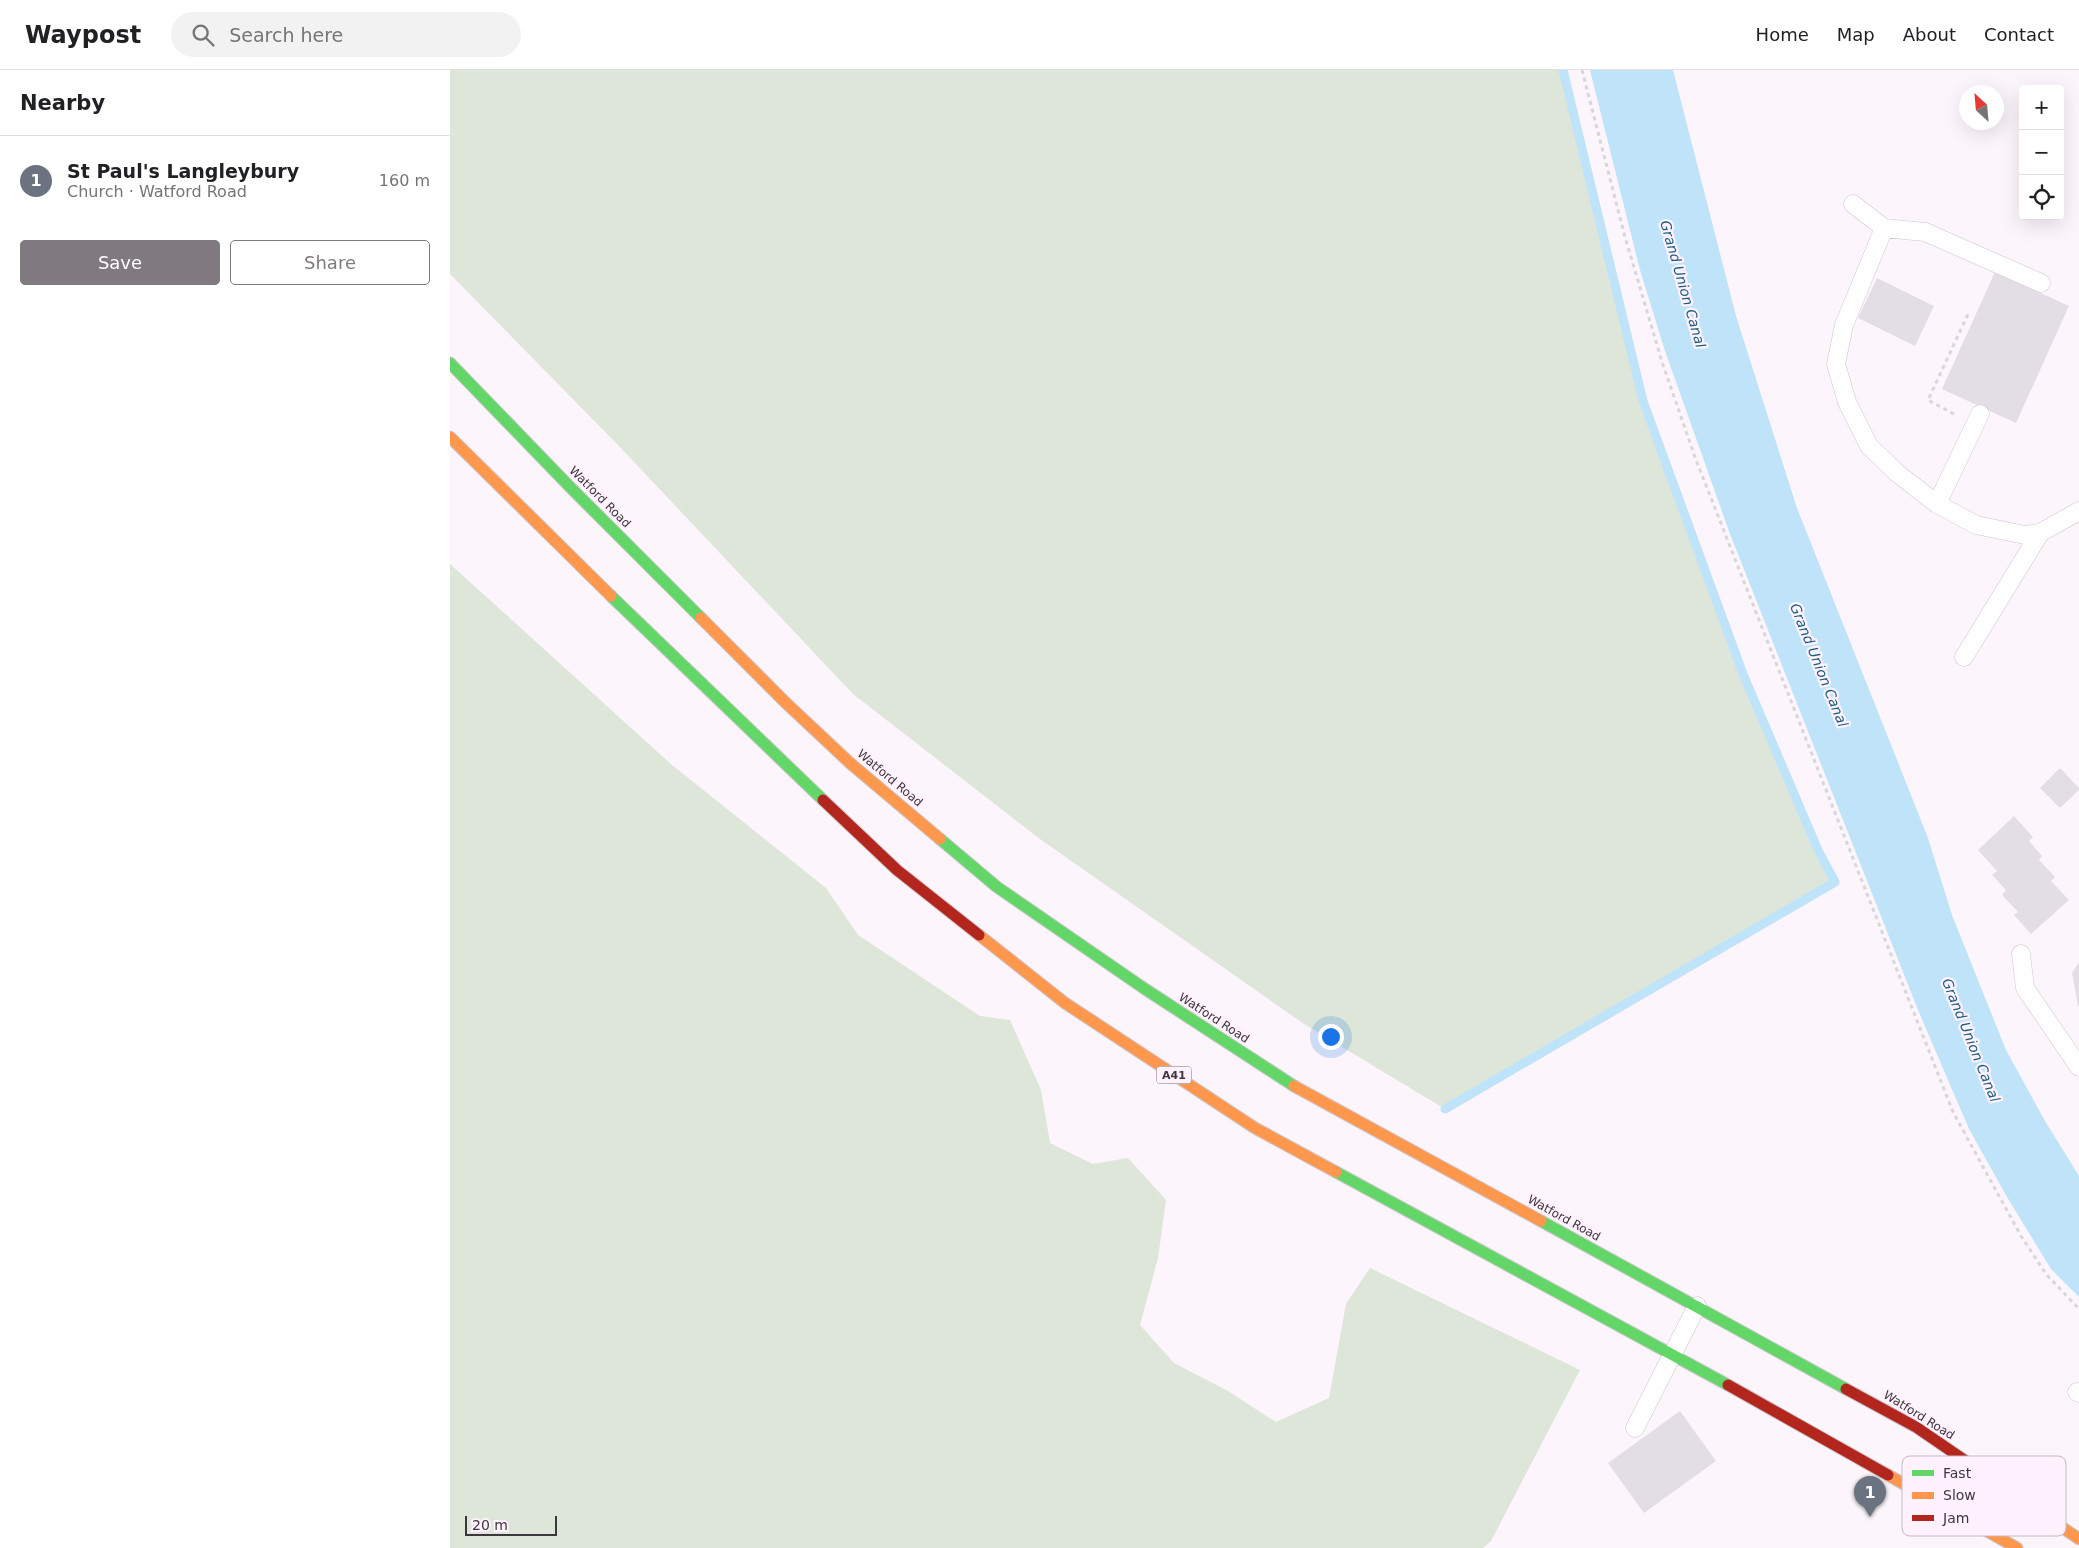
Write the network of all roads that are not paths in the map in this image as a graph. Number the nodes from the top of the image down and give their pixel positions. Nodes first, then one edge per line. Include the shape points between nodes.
1 (1854, 204) dead end
2 (1884, 228) junction
3 (2041, 283) dead end
4 (450, 363) edge
5 (1977, 420) road end
6 (450, 437) edge
7 (1936, 504) junction
8 (2079, 511) edge
9 (2040, 534) junction
10 (1964, 657) dead end
11 (2021, 954) dead end
12 (2079, 1066) edge
13 (1697, 1306) junction
14 (1672, 1355) junction
15 (1634, 1428) dead end
16 (1958, 1456) edge
17 (1902, 1483) edge
18 (2066, 1530) edge
19 (1995, 1536) edge
20 (2079, 1539) edge
21 (2016, 1548) edge

1 - 2 lane
2 - 3 lane via 1925,232
2 - 7 lane via 1844,325 1836,364 1847,402 1869,446
4 - 13 highway, Watford Road via 786,703 850,763 997,887 1284,1080
5 - 7 lane
6 - 14 highway, A41 via 689,672 897,870 1065,1003 1255,1128
7 - 9 lane via 1976,525 2024,535
8 - 9 lane
9 - 10 lane
11 - 12 lane via 2025,988
13 - 14 lane
13 - 16 highway, Watford Road via 1916,1427
14 - 15 lane
14 - 17 highway, A41
18 - 20 highway, Watford Road
19 - 21 highway, A41

